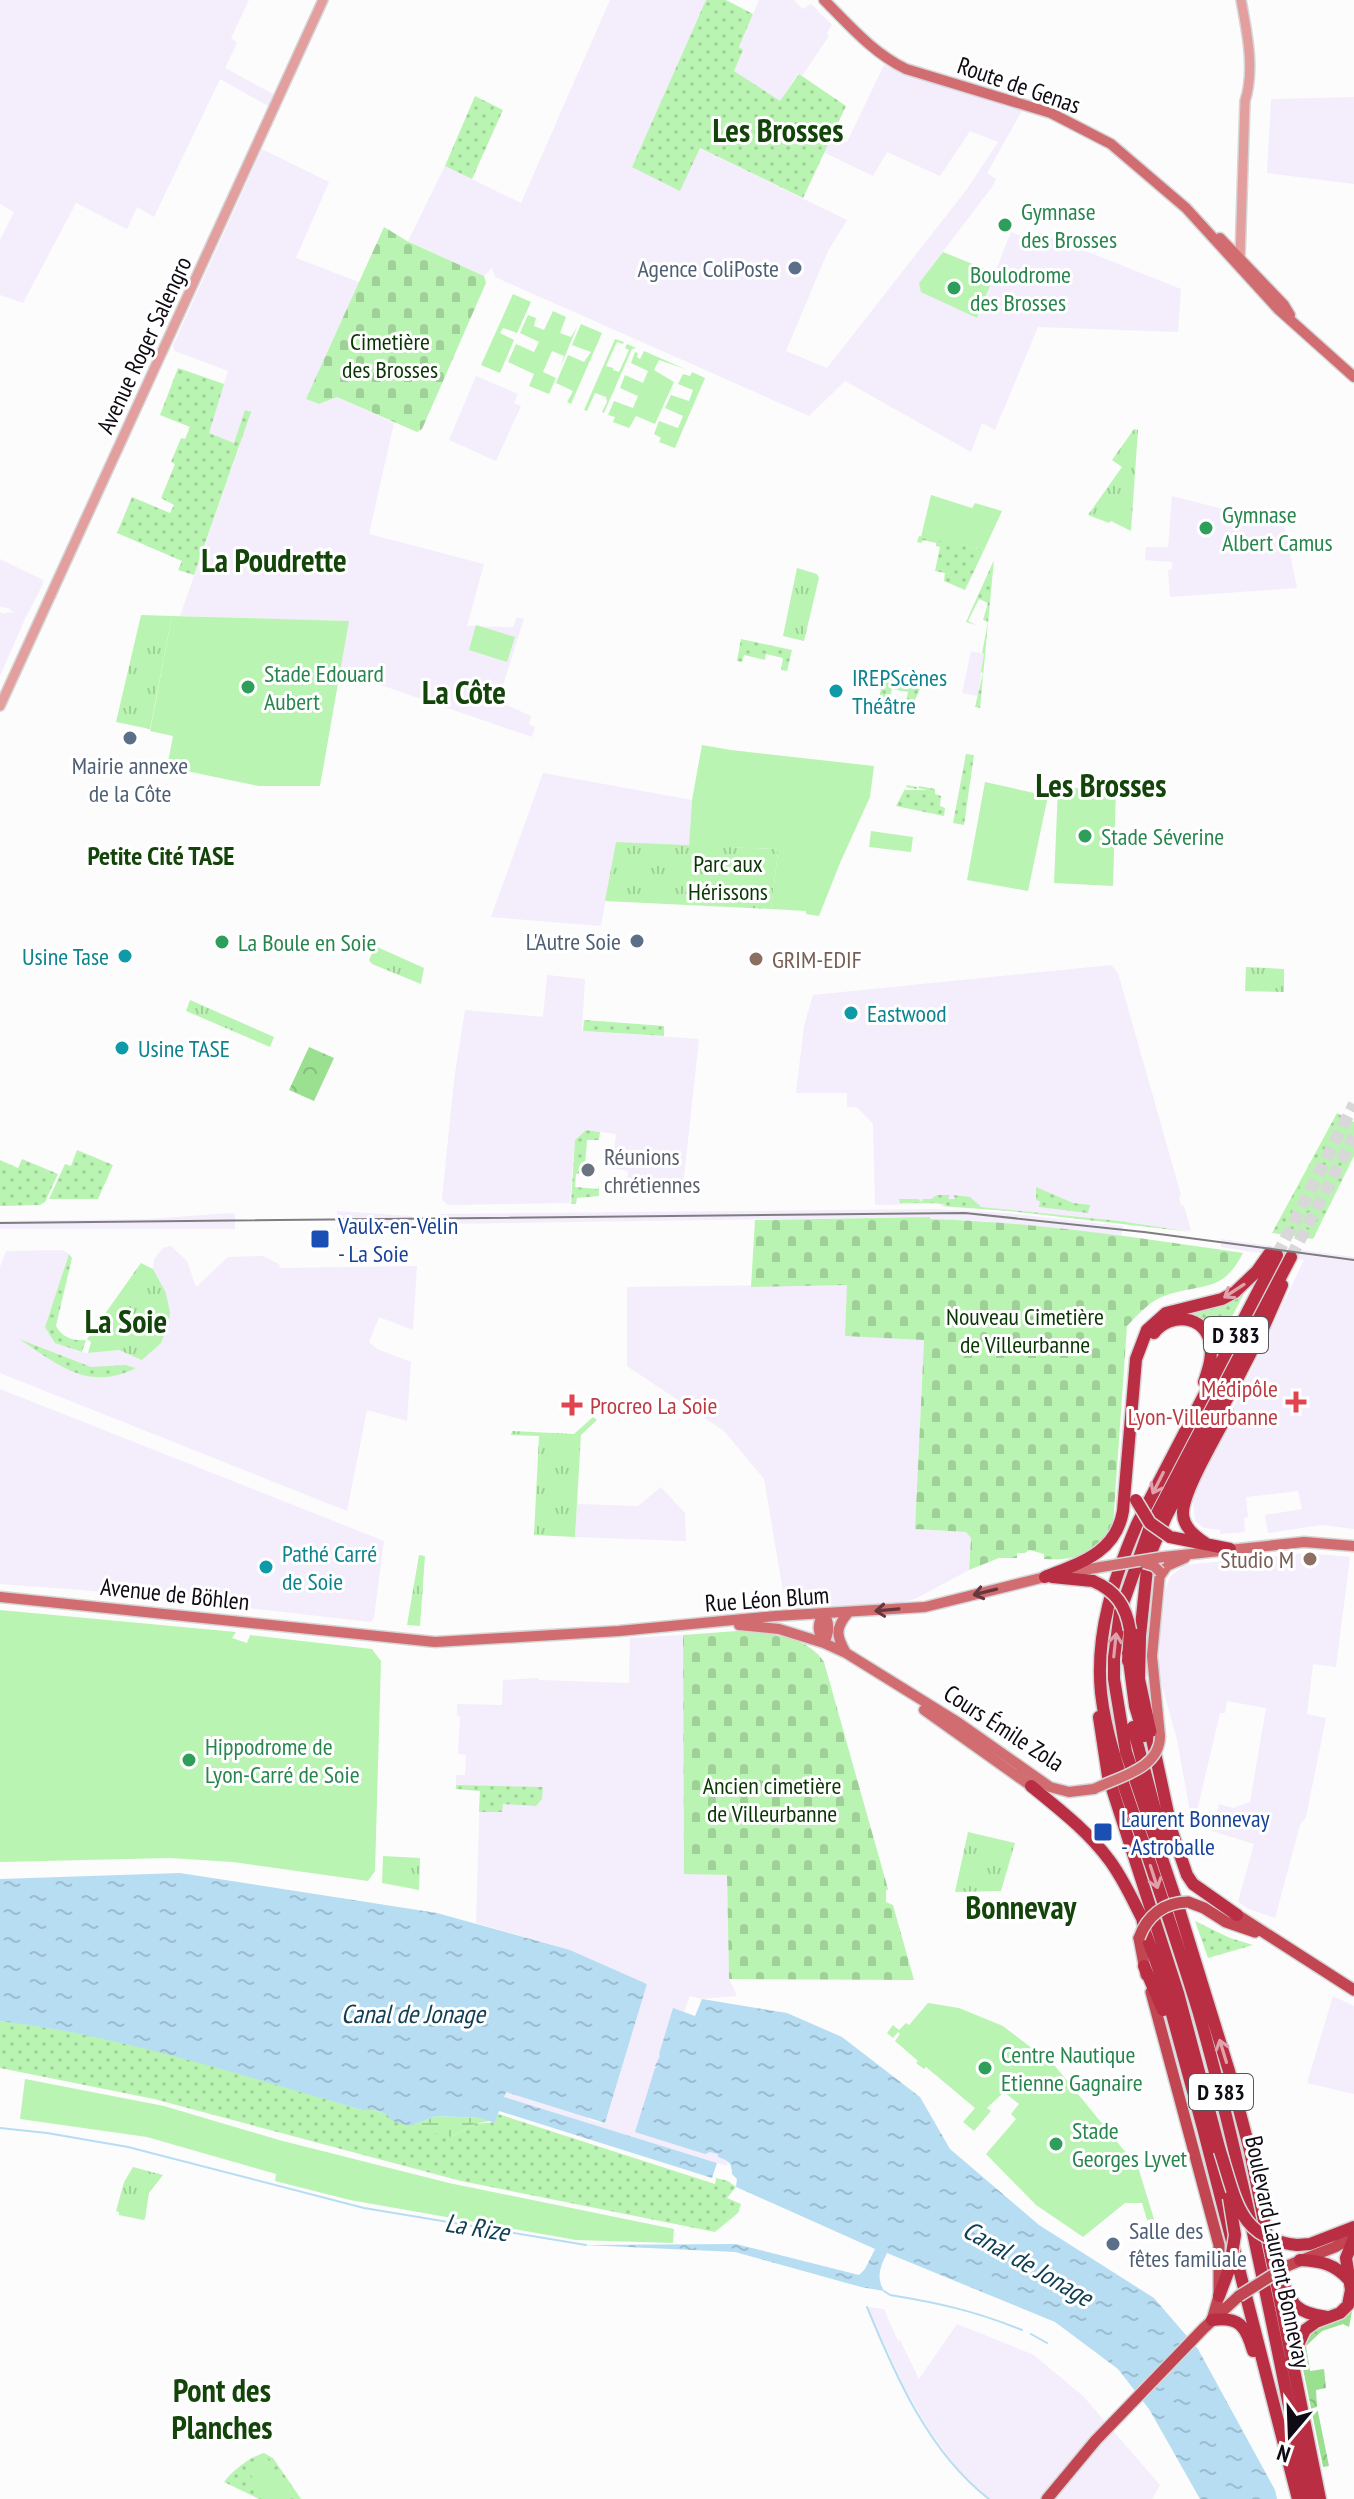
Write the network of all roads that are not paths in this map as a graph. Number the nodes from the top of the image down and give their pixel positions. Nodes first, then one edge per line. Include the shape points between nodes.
1 (323, 0) edge
2 (824, 0) edge
3 (1241, 0) edge
4 (1197, 219) junction
5 (1241, 226) junction
6 (1221, 239) junction
7 (1238, 262) junction
8 (1354, 377) edge
9 (0, 706) edge
10 (1279, 1255) junction
11 (1284, 1273) junction
12 (1251, 1353) junction
13 (1194, 1414) junction
14 (1166, 1517) junction
15 (1205, 1543) junction
16 (1354, 1546) edge
17 (1230, 1549) junction
18 (1138, 1562) junction
19 (1160, 1574) junction
20 (1045, 1577) junction
21 (0, 1597) edge
22 (848, 1613) junction
23 (824, 1614) junction
24 (701, 1624) junction
25 (394, 1639) joint
26 (824, 1643) junction
27 (846, 1653) junction
28 (1128, 1653) junction
29 (895, 1686) junction
30 (1101, 1694) junction
31 (1160, 1736) junction
32 (1031, 1786) joint
33 (1171, 1827) junction
34 (1183, 1906) junction
35 (1237, 1915) joint
36 (1142, 1917) junction
37 (1301, 1956) junction
38 (1144, 1966) junction
39 (1354, 1990) edge
40 (1178, 1993) junction
41 (1220, 2151) junction
42 (1354, 2227) edge
43 (1354, 2237) edge
44 (1335, 2247) junction
45 (1346, 2258) junction
46 (1272, 2263) junction
47 (1293, 2263) junction
48 (1235, 2270) junction
49 (1349, 2280) junction
50 (1219, 2296) junction
51 (1330, 2317) junction
52 (1208, 2324) junction
53 (1290, 2362) junction
54 (1285, 2446) junction
55 (1055, 2487) junction
56 (1040, 2499) edge
57 (1047, 2499) edge
58 (1298, 2499) edge
59 (1308, 2499) edge
60 (1320, 2499) edge

1 - 9 street, Avenue Roger Salengro
2 - 4 main road, Route de Genas via 891,62 1051,113 1111,144
3 - 5 street via 1251,104
4 - 6 main road, Route de Genas
4 - 7 main road, Route de Genas
5 - 6 street via 1231,239
5 - 7 street
6 - 7 main road, Route de Genas
7 - 8 main road, Route de Genas via 1278,309
10 - 11 highway, Boulevard Laurent Bonnevay / D 383
10 - 13 highway, Boulevard Laurent Bonnevay / D 383
10 -> 20 highway via 1235,1292 1166,1313 1147,1330 1136,1359 1118,1531 1081,1563
11 - 12 highway via 1281,1291
34 -> 11 highway, Boulevard Laurent Bonnevay / D 383 via 1126,1752 1114,1679 1120,1612 1150,1527
12 - 14 highway
12 - 15 highway via 1183,1513 1194,1536
13 - 15 highway, bridge via 1211,1346 1205,1329 1180,1318 1160,1325 1149,1340 1133,1474 1136,1500 1150,1523 1170,1537
13 -> 30 highway, Boulevard Laurent Bonnevay / D 383 via 1137,1524 1114,1583 1102,1637
14 - 31 highway via 1146,1656 1149,1697
14 - 33 highway via 1147,1569 1139,1662
15 - 17 highway
16 - 17 main road, Rue Léon Blum via 1304,1542
17 - 18 main road, Rue Léon Blum, bridge
17 - 19 main road, Rue Léon Blum via 1175,1562
18 - 19 main road, bridge via 1154,1566
18 - 20 main road, Rue Léon Blum, bridge
19 - 31 main road via 1152,1656
20 -> 22 main road, Rue Léon Blum via 925,1607
20 - 28 highway, bridge via 1093,1581 1119,1599 1130,1630
21 - 25 main road, Avenue de Böhlen
22 - 23 main road, Rue Léon Blum
22 - 27 main road via 837,1630
23 - 24 main road, Rue Léon Blum
23 - 26 main road via 818,1629
24 - 25 main road, Rue Léon Blum via 466,1641
24 - 26 main road, Cours Émile Zola via 766,1626
26 - 27 main road, Cours Émile Zola
27 - 29 main road, Cours Émile Zola
28 - 33 highway via 1135,1706
28 - 34 highway via 1129,1712
29 - 31 main road, Cours Émile Zola, bridge via 1050,1787 1069,1792 1094,1789 1152,1759
29 - 32 main road, Cours Émile Zola
30 - 40 highway via 1098,1709 1108,1776
30 -> 59 highway, Boulevard Laurent Bonnevay / D 383 via 1122,1780 1216,2074
32 - 36 highway via 1109,1859
33 - 35 highway via 1193,1884
34 - 37 main road via 1204,1908
34 - 38 main road, bridge via 1169,1905 1148,1921 1139,1938
46 -> 34 highway, Boulevard Laurent Bonnevay / D 383 via 1250,2151
35 - 37 main road
36 - 40 highway
36 - 48 highway via 1195,2099
37 - 39 main road
38 - 48 highway via 1170,2031
38 - 50 main road via 1219,2245
40 - 41 highway
41 - 42 highway, bridge via 1241,2216 1266,2237 1310,2244
41 - 48 highway, bridge via 1235,2235
43 - 44 main road
43 - 45 highway
44 - 45 highway
44 - 47 main road
45 - 49 highway
46 - 51 highway via 1296,2308
46 - 53 highway, Boulevard Laurent Bonnevay / D 383
47 - 49 highway via 1332,2265
47 - 52 main road, bridge via 1239,2296
48 - 50 highway
48 - 54 highway
49 - 51 highway via 1348,2305
50 - 52 main road
51 - 53 highway via 1305,2330
52 - 54 highway via 1241,2323
52 - 55 main road
53 - 60 highway, Boulevard Laurent Bonnevay / D 383
54 - 58 highway
55 - 56 main road
55 - 57 main road

